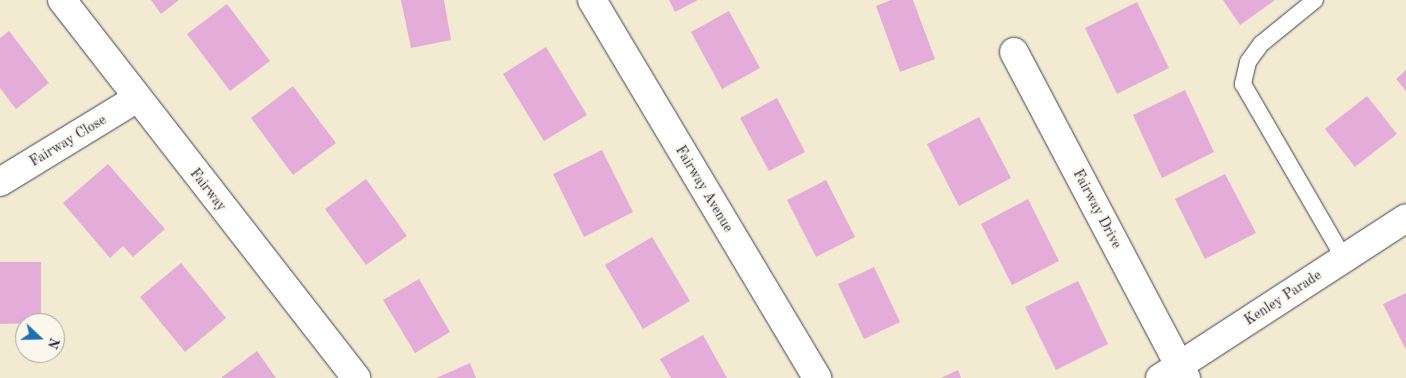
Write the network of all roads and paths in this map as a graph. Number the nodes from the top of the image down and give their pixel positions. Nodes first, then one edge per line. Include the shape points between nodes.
1 (62, 0) edge
2 (592, 0) edge
3 (1315, 0) edge
4 (1014, 52) dead end
5 (136, 99) junction
6 (0, 182) edge
7 (1406, 218) edge
8 (1344, 258) junction
9 (1175, 374) edge
10 (356, 378) edge
11 (817, 378) edge

1 - 5 street, Fairway
2 - 11 street, Fairway Avenue
3 - 8 lane via 1261,44 1248,62 1243,84
4 - 9 street, Fairway Drive
5 - 6 street, Fairway Close
5 - 10 street, Fairway
7 - 8 street, Kenley Parade
8 - 9 street, Kenley Parade

